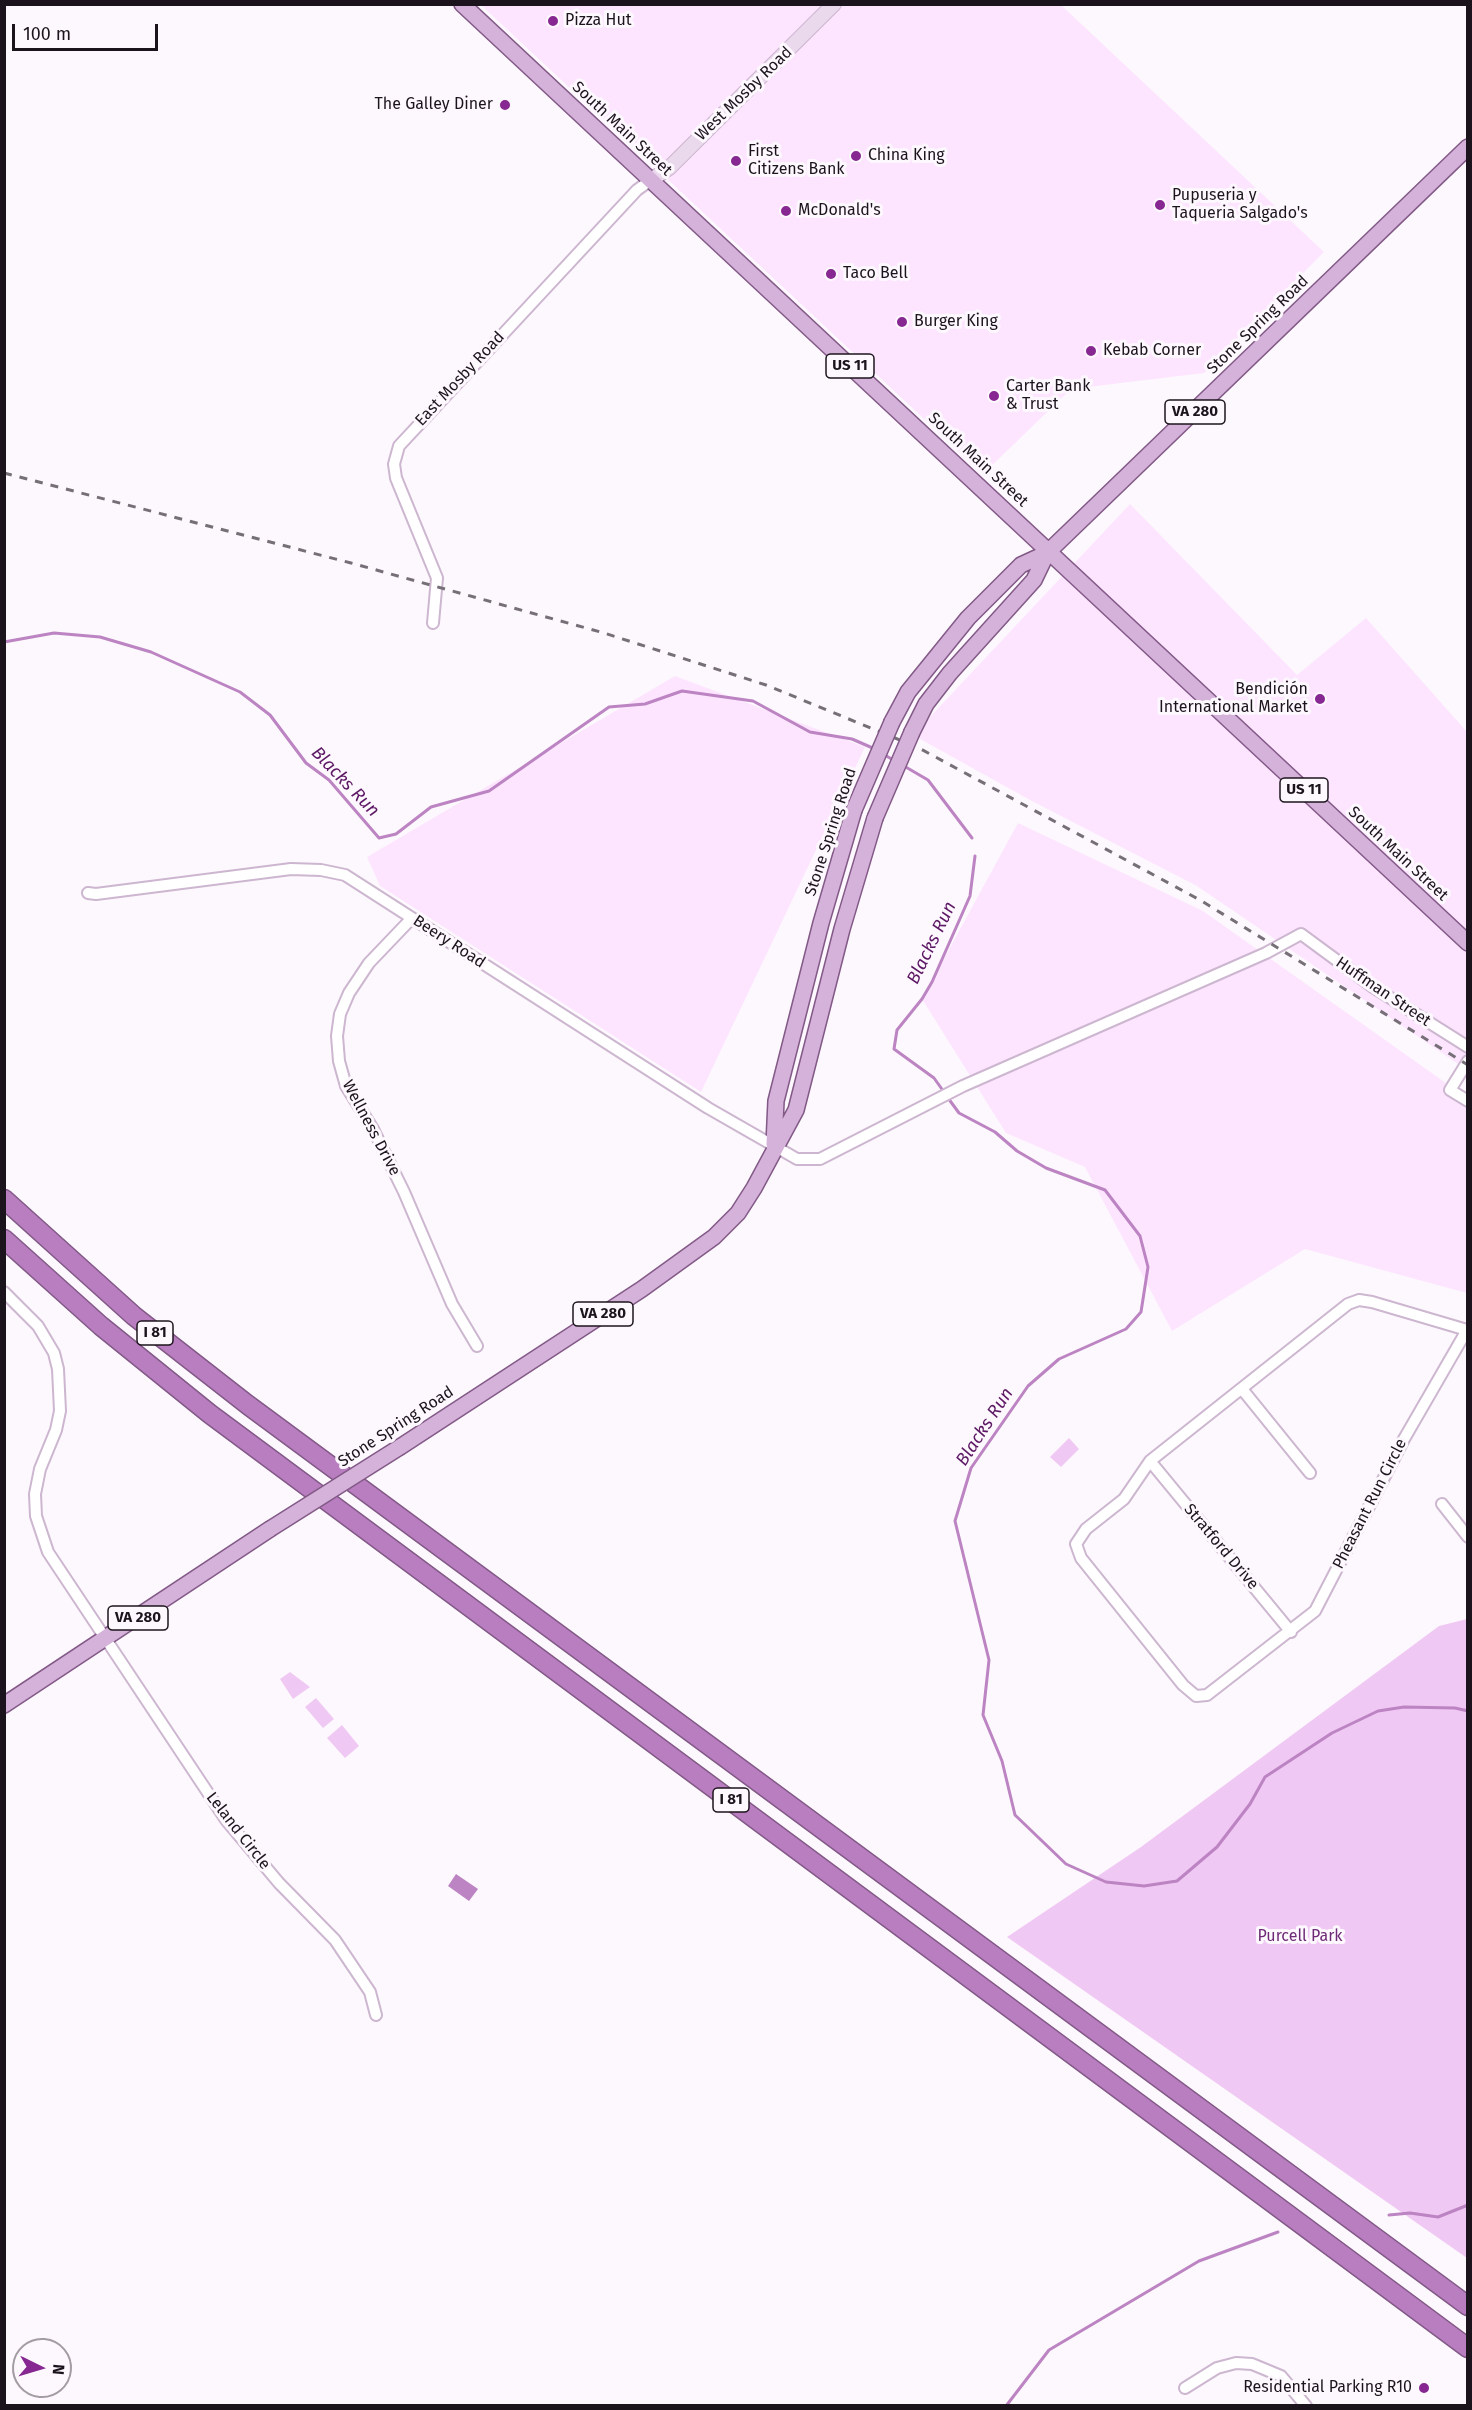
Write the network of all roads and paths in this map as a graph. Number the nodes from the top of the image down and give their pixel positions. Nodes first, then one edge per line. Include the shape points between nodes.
1 (462, 4) edge
2 (834, 4) edge
3 (1467, 147) edge
4 (651, 180) junction
5 (1047, 553) junction
6 (433, 623) dead end
7 (88, 893) dead end
8 (412, 918) junction
9 (1467, 943) edge
10 (1467, 1047) edge
11 (1467, 1061) edge
12 (1467, 1101) edge
13 (774, 1148) junction
14 (4, 1199) edge
15 (4, 1239) edge
16 (4, 1292) edge
17 (1467, 1330) edge
18 (477, 1346) dead end
19 (1242, 1389) junction
20 (1150, 1461) junction
21 (1310, 1473) dead end
22 (1442, 1504) dead end
23 (1467, 1537) edge
24 (1291, 1632) junction
25 (106, 1639) junction
26 (4, 1705) edge
27 (376, 2015) dead end
28 (1467, 2306) edge
29 (1467, 2348) edge
30 (1185, 2388) dead end
31 (1306, 2406) edge

1 - 4 main road, South Main Street / US 11
2 - 4 main road, West Mosby Road via 669,168
3 - 5 main road, Stone Spring Road / VA 280
4 - 5 main road, South Main Street / US 11
4 - 6 street, East Mosby Road via 637,190 398,448 396,478 435,571
5 - 9 main road, South Main Street / US 11
5 - 13 main road, Stone Spring Road / VA 280, bridge via 1034,580 950,673 926,704 912,732 875,818 796,1110
5 - 13 main road, Stone Spring Road / VA 280, bridge via 1021,565 968,618 908,692 892,722 855,810 821,923 776,1101
7 - 8 street, Beery Road via 266,871 321,870 350,877
8 - 13 street, Beery Road
8 - 18 street, Wellness Drive via 369,963 348,993 337,1036 339,1061 346,1086 373,1129 453,1304
10 - 13 street, Huffman Street via 1373,987 1301,934 933,1100 820,1159 797,1159
11 - 12 street via 1450,1090
13 - 25 main road, Stone Spring Road / VA 280, bridge via 738,1213 714,1237 642,1289
14 - 28 highway, I 81 via 126,1309 234,1395
15 - 29 highway, I 81 via 101,1326 210,1414
16 - 25 street, Leland Circle via 38,1326 54,1353 58,1369 60,1411 35,1494 40,1532 48,1552
17 - 19 street, Pheasant Run Circle via 1372,1302 1353,1302
17 - 24 street, Pheasant Run Circle via 1404,1439 1315,1611
19 - 20 street, Pheasant Run Circle
19 - 21 street
20 - 24 street, Stratford Drive
20 - 24 street, Pheasant Run Circle via 1124,1499 1086,1529 1076,1544 1081,1558 1183,1685 1196,1696 1207,1695
22 - 23 street
25 - 26 main road, Stone Spring Road / VA 280
25 - 27 street, Leland Circle via 226,1821 335,1940 370,1992
30 - 31 street via 1216,2368 1252,2364 1281,2376

